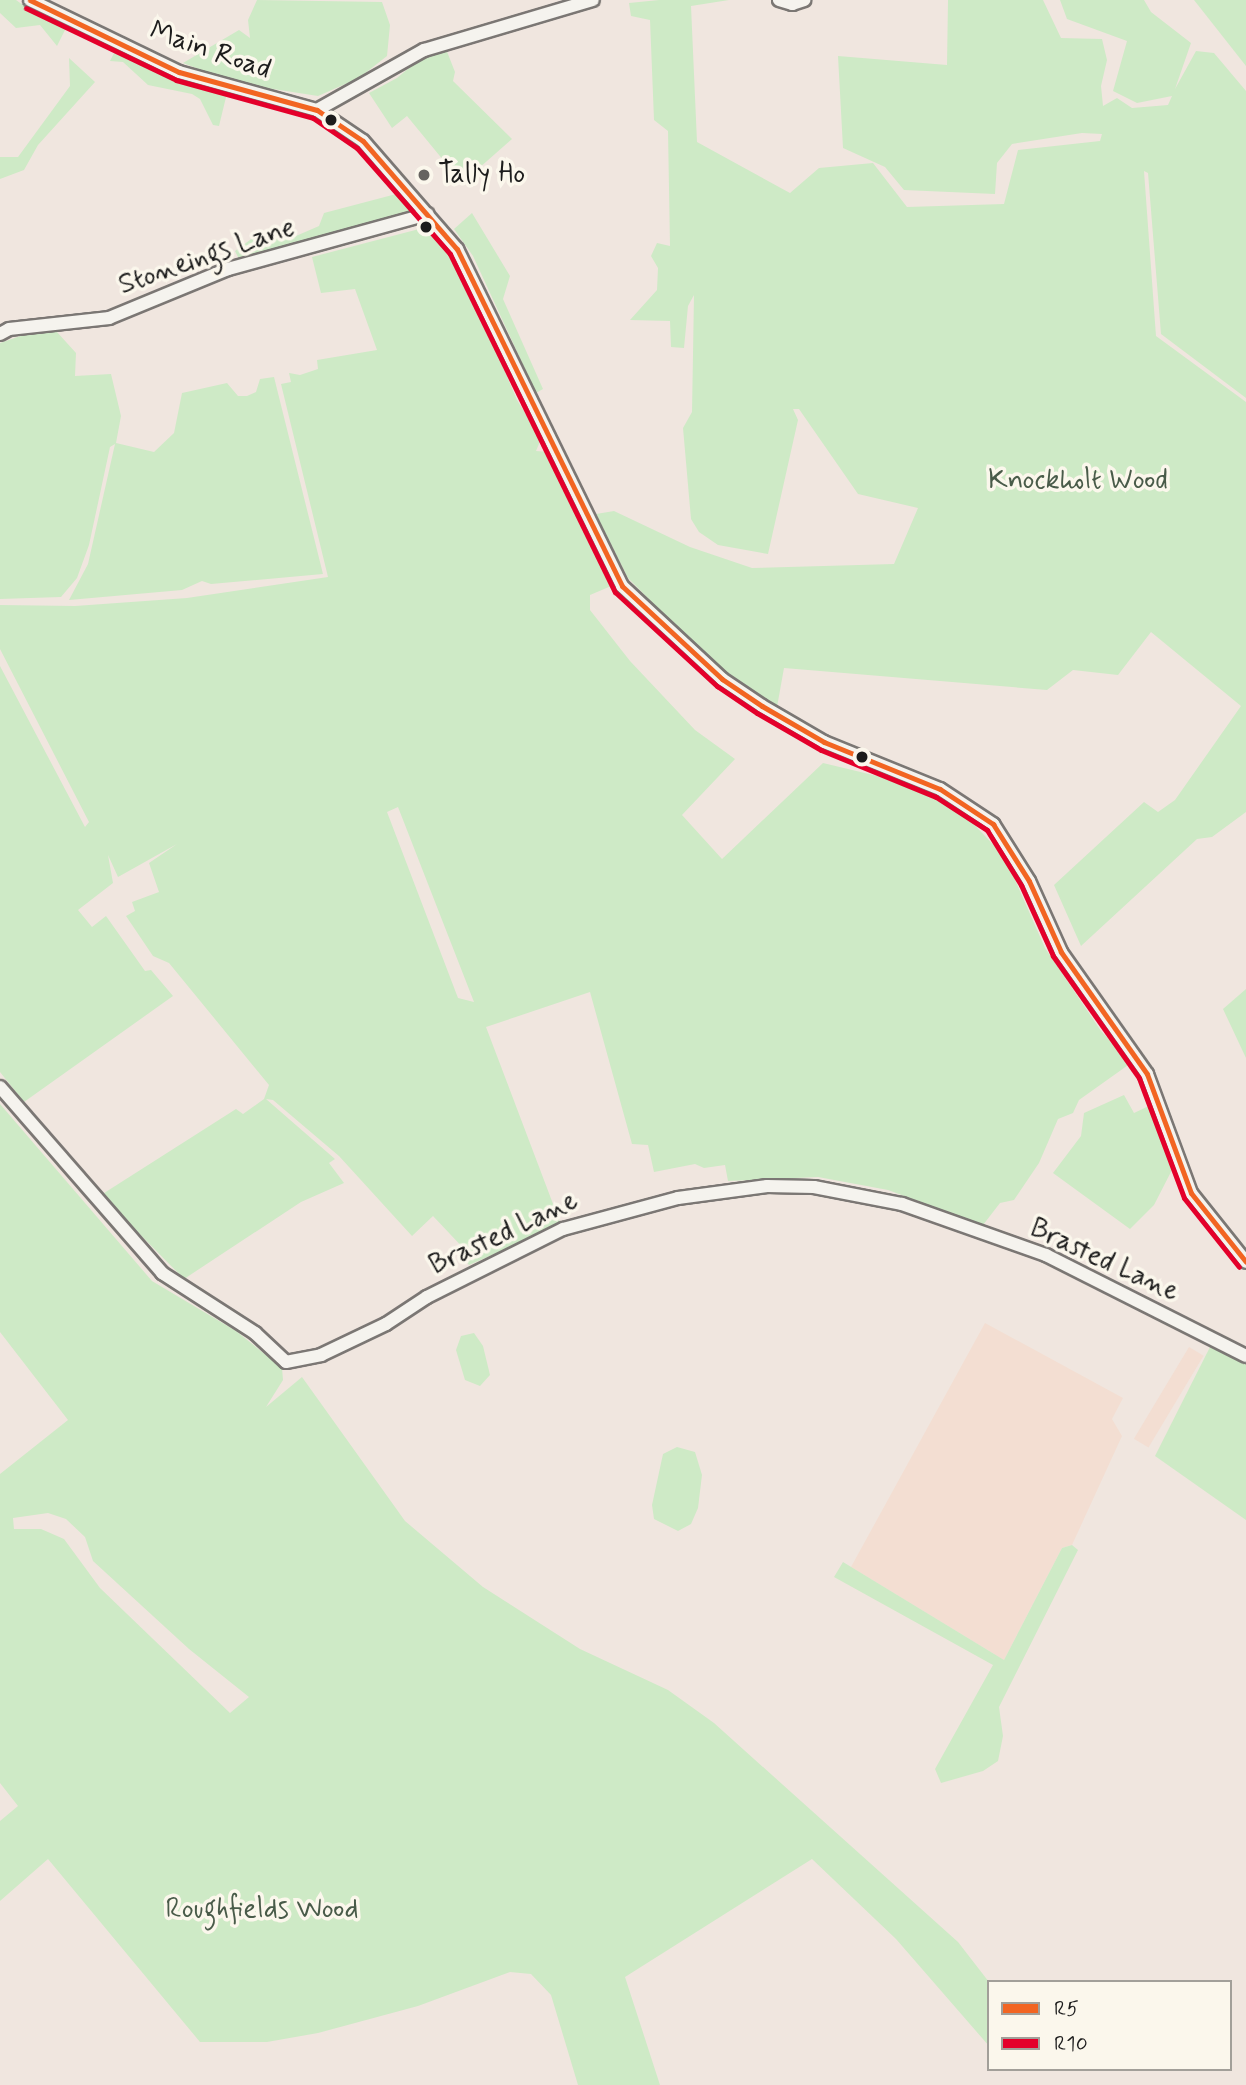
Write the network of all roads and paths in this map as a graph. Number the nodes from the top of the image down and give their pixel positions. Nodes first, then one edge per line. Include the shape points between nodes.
1 (30, 0) edge
2 (593, 0) edge
3 (779, 0) edge
4 (804, 0) edge
5 (317, 110) junction
6 (428, 214) junction
7 (0, 334) edge
8 (0, 1087) edge
9 (1246, 1262) edge
10 (1246, 1356) edge

1 - 5 street, Main Road via 178,72
2 - 5 street via 424,50
3 - 4 street via 792,4
5 - 6 street, Main Road via 363,141
6 - 7 street, Stoneings Lane via 228,269 109,318 9,329
6 - 9 street, Main Road via 457,249 622,586 722,679 762,706 824,742 940,789 993,824 1024,870 1061,952 1147,1074 1191,1193
8 - 10 street, Brasted Lane via 162,1273 255,1333 286,1362 321,1355 572,1226 678,1198 767,1186 814,1187 911,1208 1045,1255

